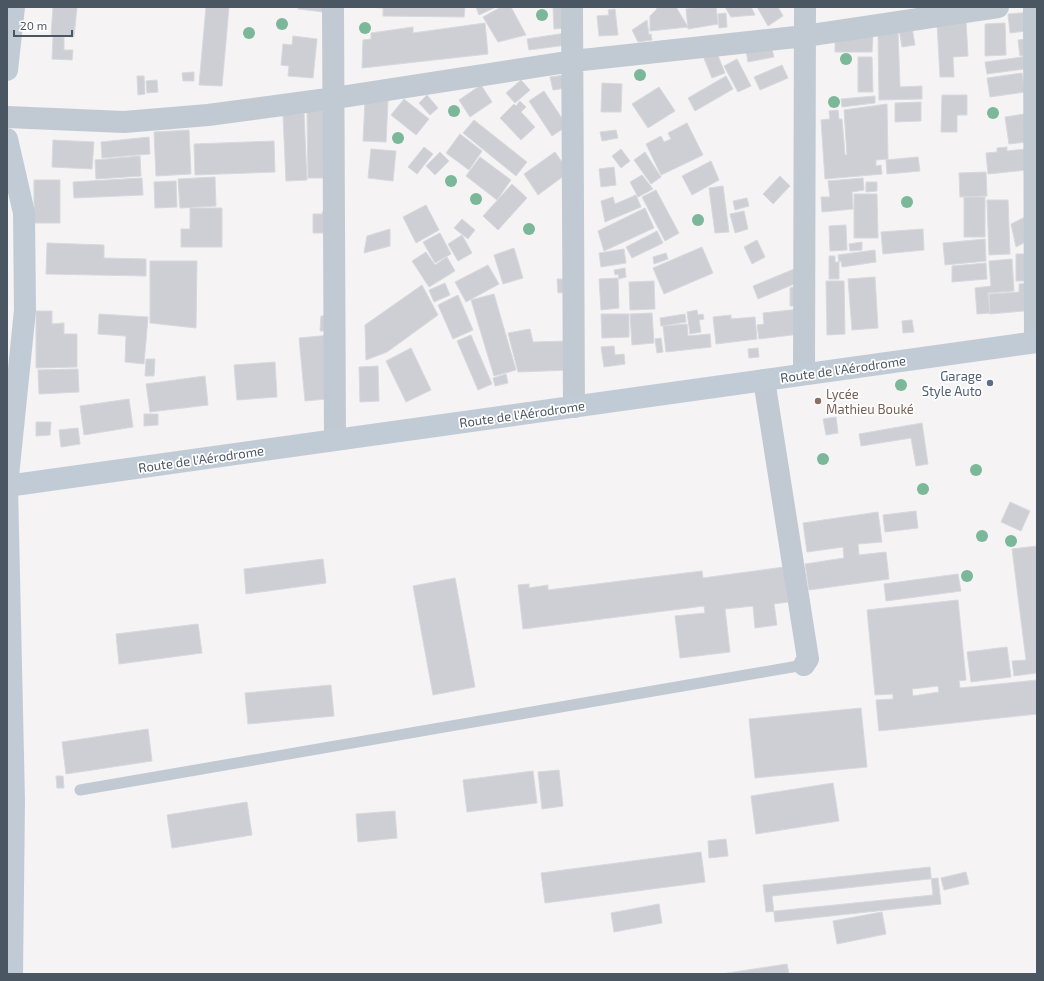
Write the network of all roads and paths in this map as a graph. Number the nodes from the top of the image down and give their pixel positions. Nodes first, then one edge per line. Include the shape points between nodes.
1 (14, 7) edge
2 (333, 7) edge
3 (572, 7) edge
4 (805, 7) edge
5 (998, 7) edge
6 (1034, 7) edge
7 (805, 36) junction
8 (573, 61) junction
9 (7, 70) edge
10 (335, 98) junction
11 (7, 117) edge
12 (7, 138) edge
13 (1036, 342) edge
14 (804, 374) junction
15 (764, 380) junction
16 (574, 406) junction
17 (334, 440) junction
18 (7, 486) edge
19 (804, 665) joint
20 (80, 790) dead end
21 (12, 974) edge

1 - 9 street
2 - 10 street
3 - 8 street
4 - 7 street
5 - 7 street
6 - 13 street
7 - 8 street
7 - 14 street
8 - 10 street
8 - 16 street
10 - 11 street via 208,115 124,122
10 - 17 street
12 - 18 street via 24,213 25,310
13 - 14 street, Route de l'Aérodrome
14 - 15 street, Route de l'Aérodrome
15 - 16 street, Route de l'Aérodrome
15 - 19 street via 808,659
16 - 17 street, Route de l'Aérodrome
17 - 18 street, Route de l'Aérodrome
18 - 21 street via 14,801
19 - 20 lane

